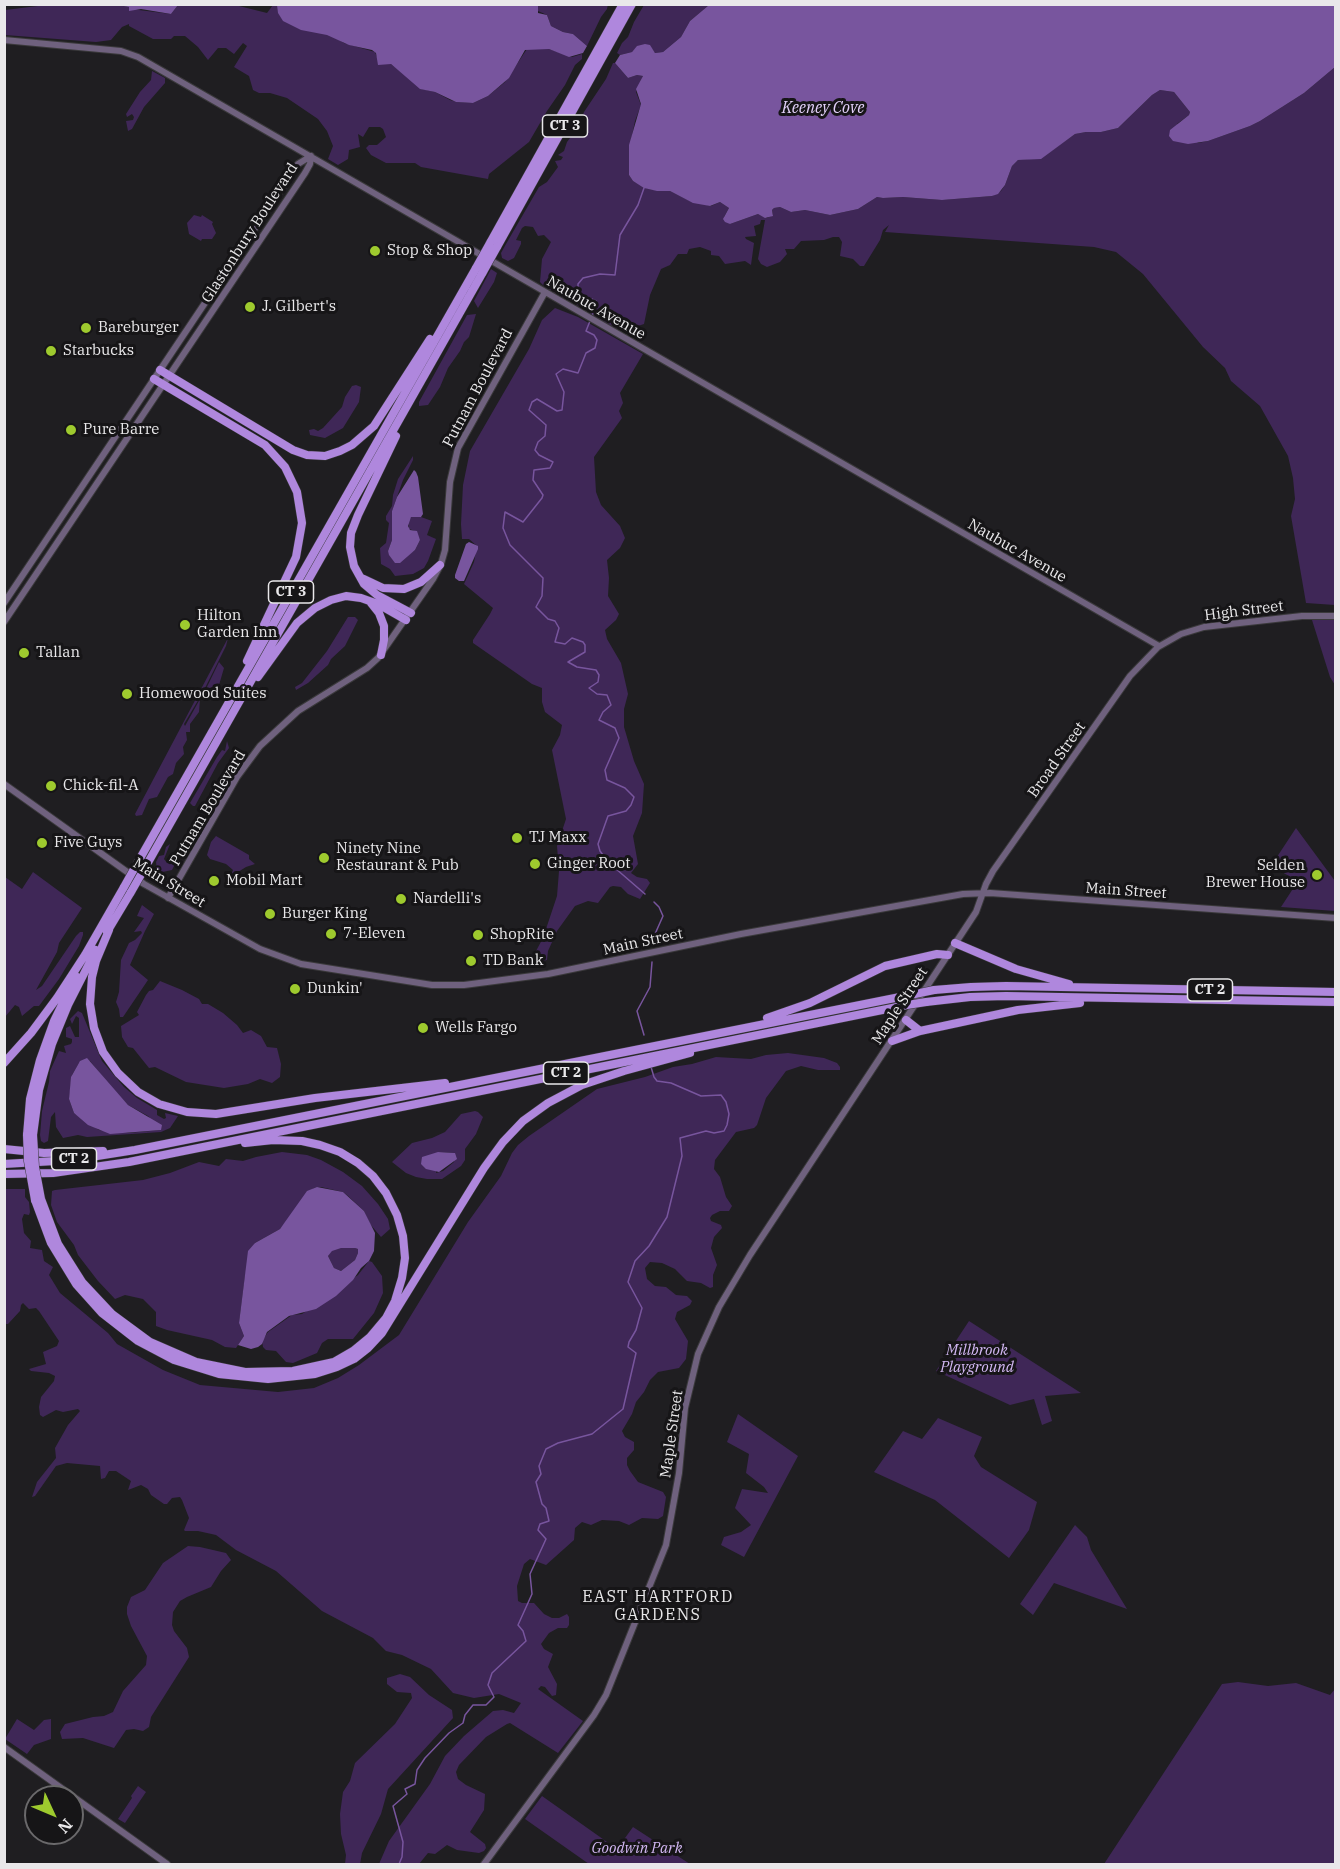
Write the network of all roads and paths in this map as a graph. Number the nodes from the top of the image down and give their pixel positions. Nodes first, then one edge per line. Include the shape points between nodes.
1 (623, 4) edge
2 (632, 4) edge
3 (4, 40) edge
4 (310, 156) junction
5 (494, 245) junction
6 (241, 248) junction
7 (250, 255) junction
8 (236, 257) junction
9 (245, 263) junction
10 (480, 270) junction
11 (544, 292) junction
12 (445, 322) junction
13 (160, 370) junction
14 (169, 376) junction
15 (154, 379) junction
16 (163, 385) junction
17 (405, 410) junction
18 (92, 472) junction
19 (101, 478) junction
20 (440, 565) junction
21 (358, 574) junction
22 (10, 595) junction
23 (368, 600) junction
24 (19, 601) junction
25 (4, 603) edge
26 (408, 616) junction
27 (1335, 616) edge
28 (4, 622) edge
29 (1159, 646) junction
30 (381, 655) junction
31 (241, 681) junction
32 (246, 689) junction
33 (4, 784) edge
34 (142, 864) junction
35 (127, 890) junction
36 (982, 893) junction
37 (168, 898) junction
38 (1335, 918) edge
39 (109, 930) junction
40 (955, 944) junction
41 (85, 955) junction
42 (948, 955) junction
43 (1085, 987) junction
44 (1335, 992) edge
45 (1108, 998) junction
46 (1335, 1002) edge
47 (906, 1020) junction
48 (734, 1029) junction
49 (920, 1031) junction
50 (892, 1041) junction
51 (707, 1045) junction
52 (4, 1063) edge
53 (467, 1083) junction
54 (30, 1135) junction
55 (226, 1142) junction
56 (4, 1149) edge
57 (143, 1149) junction
58 (4, 1164) edge
59 (4, 1174) edge
60 (38, 1200) junction
61 (4, 1747) edge
62 (167, 1864) edge
63 (484, 1864) edge

1 - 5 highway, CT 3
2 - 5 highway, CT 3
3 - 4 main road, Naubuc Avenue via 128,53
4 - 6 main road, Glastonbury Boulevard via 298,164
4 - 7 main road, Glastonbury Boulevard via 307,170
4 - 11 main road, Naubuc Avenue
5 - 10 highway, CT 3, bridge
6 - 7 main road
6 - 8 main road, Glastonbury Boulevard
7 - 9 main road, Glastonbury Boulevard
8 - 9 main road
8 - 13 main road, Glastonbury Boulevard
9 - 14 main road, Glastonbury Boulevard
10 - 12 highway, CT 3
10 - 17 highway, CT 3
11 - 20 main road, Putnam Boulevard via 458,448
11 - 29 main road, Naubuc Avenue
12 - 14 highway via 427,343 374,426 352,445 330,455 312,456 293,450
12 - 31 highway, CT 3
13 - 14 highway
13 - 15 main road, Glastonbury Boulevard
14 - 16 main road, Glastonbury Boulevard
15 - 16 highway
15 - 18 main road, Glastonbury Boulevard
16 - 19 main road, Glastonbury Boulevard
16 - 31 highway via 265,445 285,467 298,497 302,528 296,557 247,660
17 - 21 highway via 352,529 350,547
17 - 32 highway, CT 3
18 - 19 main road
18 - 22 main road, Glastonbury Boulevard
19 - 24 main road, Glastonbury Boulevard
20 - 21 highway via 421,582 404,589 377,586
20 - 26 main road, Putnam Boulevard
21 - 26 highway via 373,592
22 - 24 main road
22 - 25 main road, Glastonbury Boulevard
23 - 26 highway
23 - 30 highway via 384,626
23 - 32 highway via 339,597 310,611
24 - 28 main road, Glastonbury Boulevard
26 - 30 main road, Putnam Boulevard
27 - 29 main road, High Street via 1210,626 1181,634
29 - 36 main road, Broad Street via 1130,676 993,871
30 - 37 main road, Putnam Boulevard via 298,711 269,736 237,777
31 - 34 highway, CT 3
32 - 34 highway, CT 3
33 - 37 main road, Main Street
34 - 35 highway, CT 3, bridge
35 - 39 highway, CT 3
35 - 41 highway, CT 3
36 - 37 main road, Main Street via 824,918 548,974 448,986 290,961 260,950
36 - 38 main road, Main Street
36 - 40 main road, Maple Street via 978,908
39 - 53 highway via 92,977 90,1004 94,1028 103,1052 118,1073 138,1092 159,1104 180,1111 216,1114 327,1097
39 - 54 highway via 58,1028
40 - 42 main road, Maple Street
40 - 43 highway via 1022,972
41 - 52 highway via 43,1018
41 - 54 highway via 40,1060 30,1099
42 - 47 main road, Maple Street
42 - 48 highway via 885,966 810,1004
43 - 44 highway, CT 2
43 - 48 highway, CT 2, bridge via 979,986 934,990
45 - 46 highway, CT 2
45 - 49 highway via 1028,1008
45 - 51 highway, CT 2, bridge via 991,996 926,1002
47 - 49 highway
47 - 50 main road, Maple Street
48 - 53 highway, CT 2
49 - 50 highway
50 - 63 main road, Maple Street via 715,1314 697,1357 685,1408 666,1545 606,1695
51 - 55 highway, CT 2
51 - 60 highway via 582,1085 529,1116 484,1167 382,1333 354,1359 315,1374 278,1379 225,1375 181,1363 138,1341 102,1313 76,1284 51,1243
53 - 57 highway, CT 2
54 - 60 highway, bridge via 28,1161
55 - 59 highway, CT 2 via 85,1169
55 - 60 highway via 294,1140 329,1148 366,1169 392,1204 405,1258 397,1296 375,1333 344,1357 305,1370 256,1372 206,1365 159,1346 121,1322 82,1282 58,1244
56 - 57 highway via 56,1153
57 - 58 highway, CT 2 via 63,1161
61 - 62 main road

